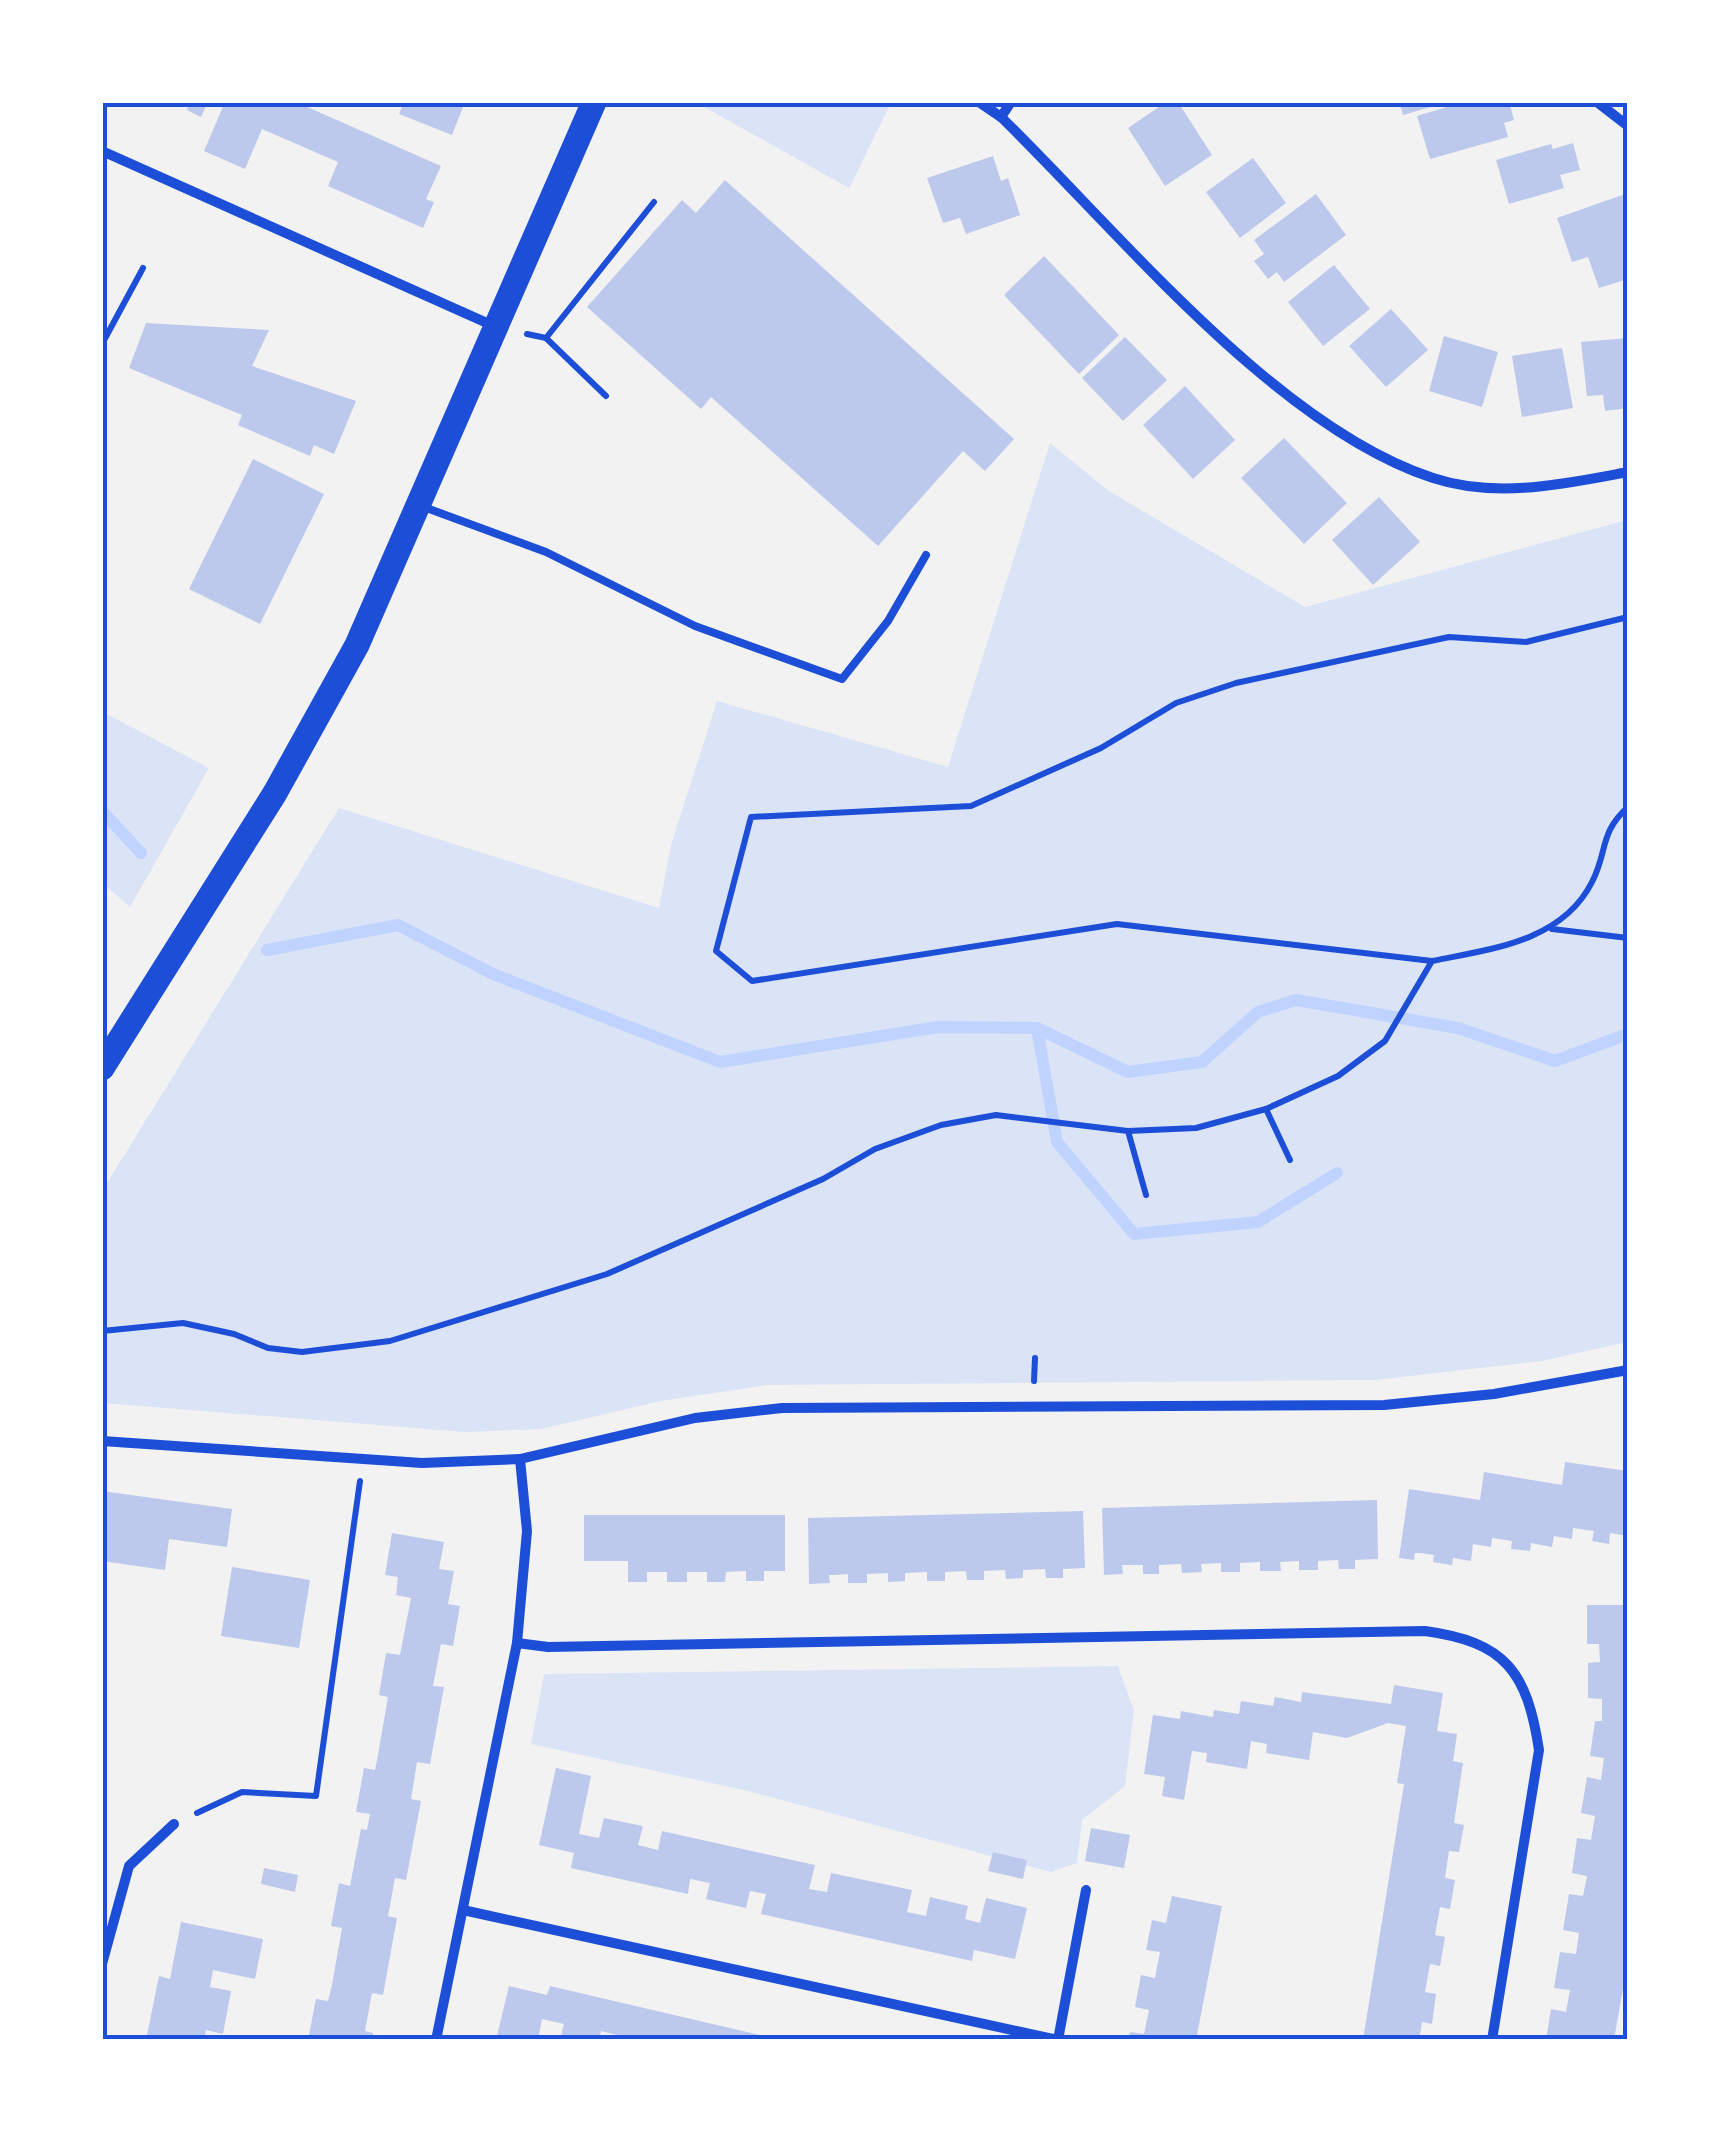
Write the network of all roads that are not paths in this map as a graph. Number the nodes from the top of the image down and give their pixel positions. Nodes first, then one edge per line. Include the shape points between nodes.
1 (594, 102) edge
2 (979, 102) edge
3 (1011, 102) edge
4 (1597, 102) edge
5 (1001, 117) junction
6 (1628, 126) edge
7 (102, 151) edge
8 (497, 327) junction
9 (1628, 472) edge
10 (421, 506) junction
11 (926, 555) dead end
12 (102, 1068) edge
13 (1628, 1370) edge
14 (102, 1441) edge
15 (520, 1459) junction
16 (517, 1643) junction
17 (174, 1824) road end
18 (1086, 1890) dead end
19 (463, 1910) junction
20 (102, 1964) edge
21 (436, 2040) edge
22 (1492, 2040) edge

1 - 8 main road
2 - 5 street
3 - 5 street
4 - 6 street
5 - 9 street via 1301,408 1376,453 1434,479 1490,488 1542,488
7 - 8 street
8 - 10 main road
10 - 11 lane via 546,552 695,626 842,679 888,621
10 - 12 main road via 357,645 275,793
13 - 15 street via 1384,1406 782,1408 695,1418
14 - 15 street via 422,1464
15 - 16 street via 527,1531
16 - 19 street
16 - 22 street via 753,1645 1425,1631 1489,1647 1512,1667 1533,1706 1539,1750
17 - 20 street via 129,1866
18 - 19 street via 1058,2040
19 - 21 street

